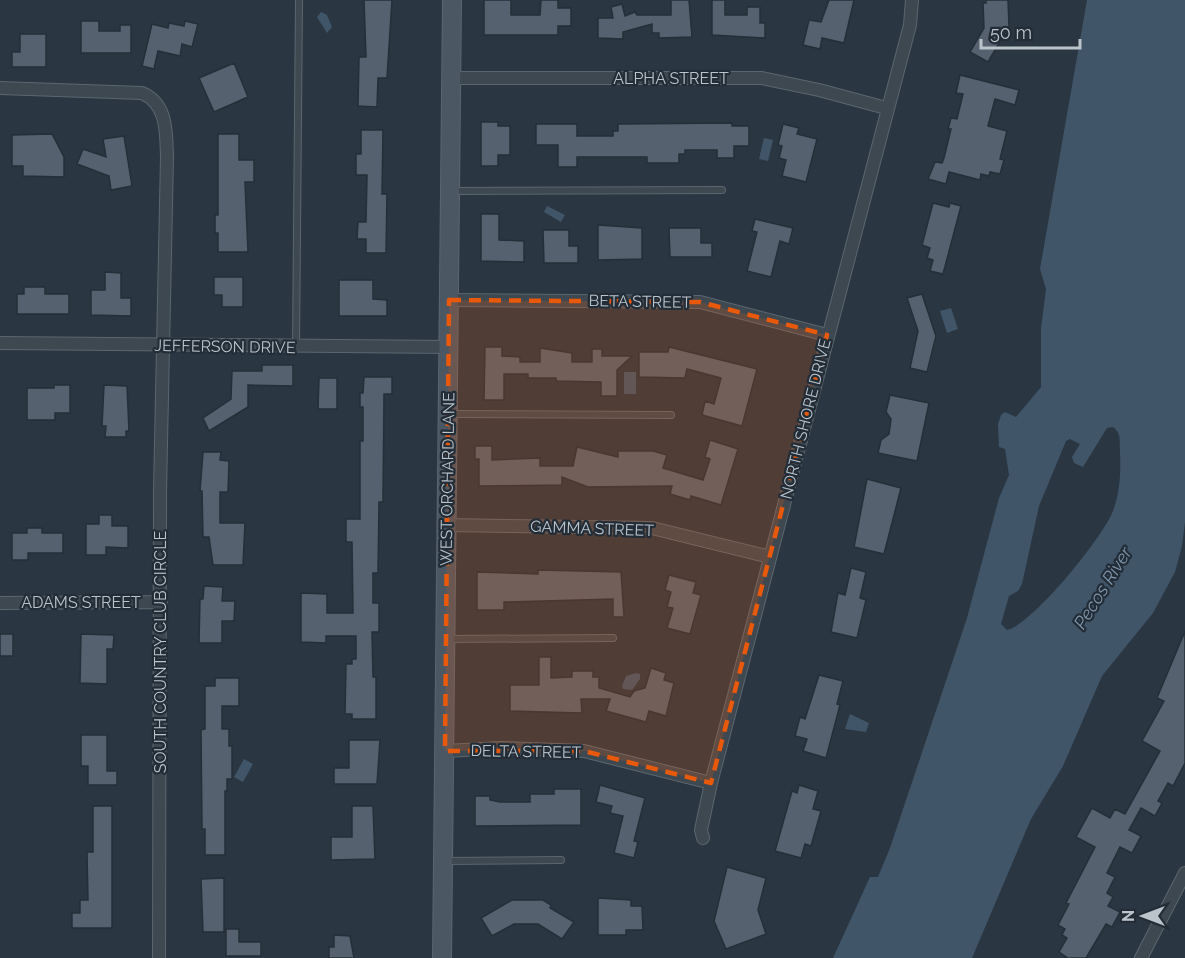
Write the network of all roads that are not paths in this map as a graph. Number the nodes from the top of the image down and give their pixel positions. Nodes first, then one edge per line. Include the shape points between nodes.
1 (299, 0) edge
2 (452, 0) edge
3 (912, 0) edge
4 (453, 78) junction
5 (0, 88) edge
6 (886, 108) junction
7 (722, 190) dead end
8 (451, 192) junction
9 (449, 300) junction
10 (827, 335) junction
11 (0, 344) edge
12 (164, 346) junction
13 (296, 347) junction
14 (449, 347) junction
15 (448, 414) junction
16 (671, 415) dead end
17 (446, 525) junction
18 (770, 557) junction
19 (161, 602) junction
20 (0, 603) edge
21 (613, 638) dead end
22 (446, 639) junction
23 (445, 751) junction
24 (711, 783) junction
25 (703, 838) dead end
26 (561, 860) dead end
27 (444, 861) junction
28 (1185, 873) edge
29 (159, 958) edge
30 (442, 958) edge
31 (1141, 958) edge

1 - 13 lane
2 - 4 street, WEST ORCHARD LANE
3 - 6 street, NORTH SHORE DRIVE via 910,25
4 - 6 street, ALPHA STREET via 762,78
4 - 8 street, WEST ORCHARD LANE
5 - 12 street, SOUTH COUNTRY CLUB CIRCLE via 142,93 159,106 166,130 167,157
6 - 10 street, NORTH SHORE DRIVE
7 - 8 lane
8 - 9 street, WEST ORCHARD LANE
9 - 10 street, BETA STREET via 700,302
9 - 14 street, WEST ORCHARD LANE
10 - 18 street, NORTH SHORE DRIVE
11 - 12 street, JEFFERSON DRIVE
12 - 13 street, JEFFERSON DRIVE
12 - 19 street, SOUTH COUNTRY CLUB CIRCLE
13 - 14 street, JEFFERSON DRIVE
14 - 15 street, WEST ORCHARD LANE
15 - 16 lane
15 - 17 street, WEST ORCHARD LANE
17 - 18 street, GAMMA STREET via 652,528
17 - 22 street, WEST ORCHARD LANE
18 - 24 street, NORTH SHORE DRIVE
19 - 20 street, ADAMS STREET
19 - 29 street, SOUTH COUNTRY CLUB CIRCLE
21 - 22 lane
22 - 23 street, WEST ORCHARD LANE
23 - 24 street, DELTA STREET via 584,751
23 - 27 street, WEST ORCHARD LANE
24 - 25 street, NORTH SHORE DRIVE via 701,830
26 - 27 lane
27 - 30 street, WEST ORCHARD LANE
28 - 31 street

